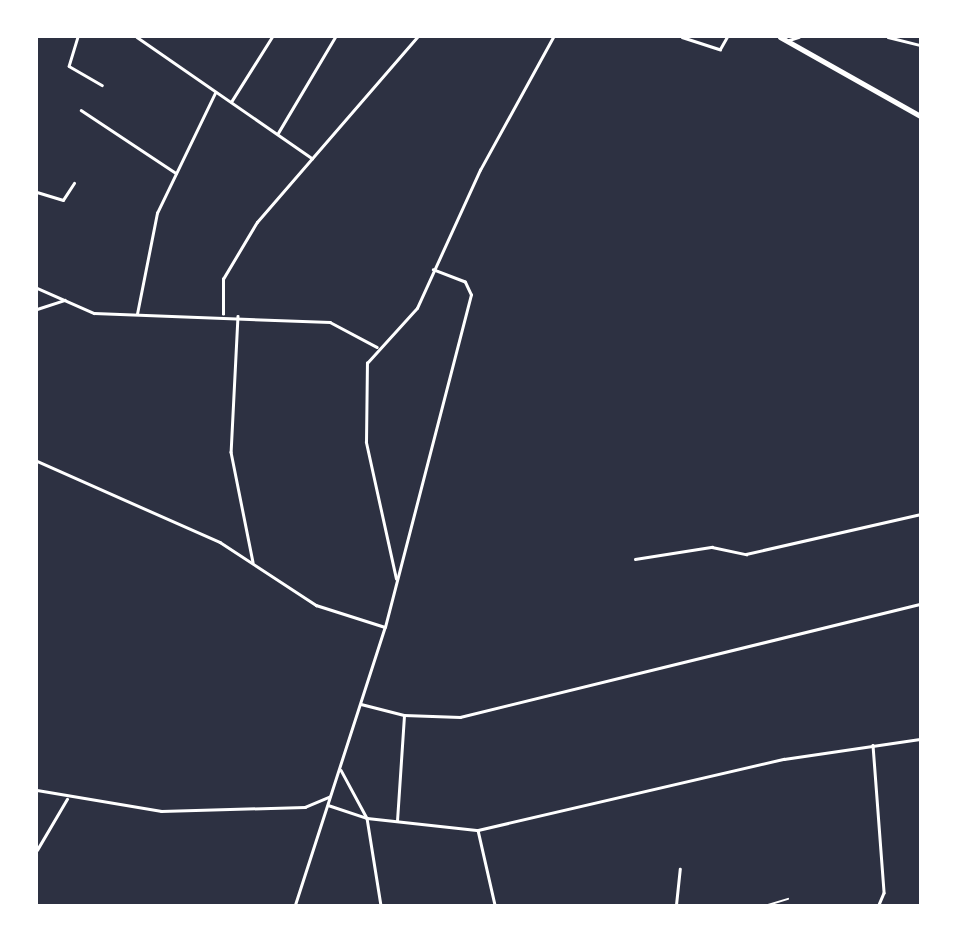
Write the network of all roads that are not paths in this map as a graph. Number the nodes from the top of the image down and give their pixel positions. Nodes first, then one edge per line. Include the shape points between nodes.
1 (78, 37) edge
2 (137, 37) edge
3 (272, 37) edge
4 (335, 37) edge
5 (417, 37) edge
6 (553, 37) edge
7 (682, 37) edge
8 (727, 37) edge
9 (780, 37) edge
10 (799, 37) edge
11 (888, 37) edge
12 (786, 41) junction
13 (920, 44) edge
14 (102, 85) dead end
15 (215, 93) junction
16 (231, 103) junction
17 (81, 110) dead end
18 (920, 116) edge
19 (278, 133) junction
20 (312, 158) junction
21 (176, 173) junction
22 (74, 183) dead end
23 (37, 192) edge
24 (433, 270) junction
25 (37, 288) edge
26 (65, 300) junction
27 (37, 309) edge
28 (137, 314) junction
29 (223, 315) junction
30 (238, 316) junction
31 (377, 347) junction
32 (37, 461) edge
33 (920, 514) edge
34 (635, 559) dead end
35 (253, 564) junction
36 (397, 581) junction
37 (920, 604) edge
38 (385, 627) junction
39 (361, 704) junction
40 (404, 715) junction
41 (920, 739) edge
42 (873, 745) junction
43 (341, 769) junction
44 (37, 790) edge
45 (329, 797) junction
46 (68, 799) junction
47 (328, 805) junction
48 (367, 818) junction
49 (397, 821) junction
50 (478, 830) junction
51 (37, 850) edge
52 (680, 869) dead end
53 (788, 898) dead end
54 (882, 901) junction
55 (295, 905) edge
56 (381, 905) edge
57 (495, 905) edge
58 (676, 905) edge
59 (768, 905) edge
60 (879, 905) edge
61 (885, 905) edge

1 - 14 street via 69,66
2 - 15 street
3 - 16 street
4 - 19 street
5 - 20 street
6 - 24 street
7 - 8 street via 720,49
9 - 12 highway
10 - 12 street
11 - 13 street
12 - 18 highway
15 - 16 street
15 - 21 street
16 - 19 street
17 - 21 street
19 - 20 street
20 - 29 street via 276,196 227,269
21 - 28 street via 154,220
22 - 23 street via 63,200
24 - 31 street via 411,316
24 - 36 street via 465,282 471,295
25 - 26 street
26 - 27 street
26 - 28 street via 86,312
28 - 29 street
29 - 30 street
30 - 31 street via 330,322
30 - 35 street via 231,452
31 - 36 street via 365,375 366,442
32 - 35 street via 132,499
33 - 34 street via 746,554 712,547
35 - 38 street via 316,605
36 - 38 street
37 - 40 street via 516,705 460,717
38 - 39 street
39 - 40 street
39 - 43 street
40 - 49 street
41 - 42 street
42 - 50 street via 784,759
42 - 54 street
43 - 45 street
43 - 48 street
44 - 46 street
45 - 46 street via 306,807 160,811
45 - 47 street
46 - 51 street
47 - 48 street
47 - 55 street
48 - 49 street
48 - 56 street
49 - 50 street via 452,832
50 - 57 street
52 - 58 street
53 - 59 lane
54 - 60 street
54 - 61 street

